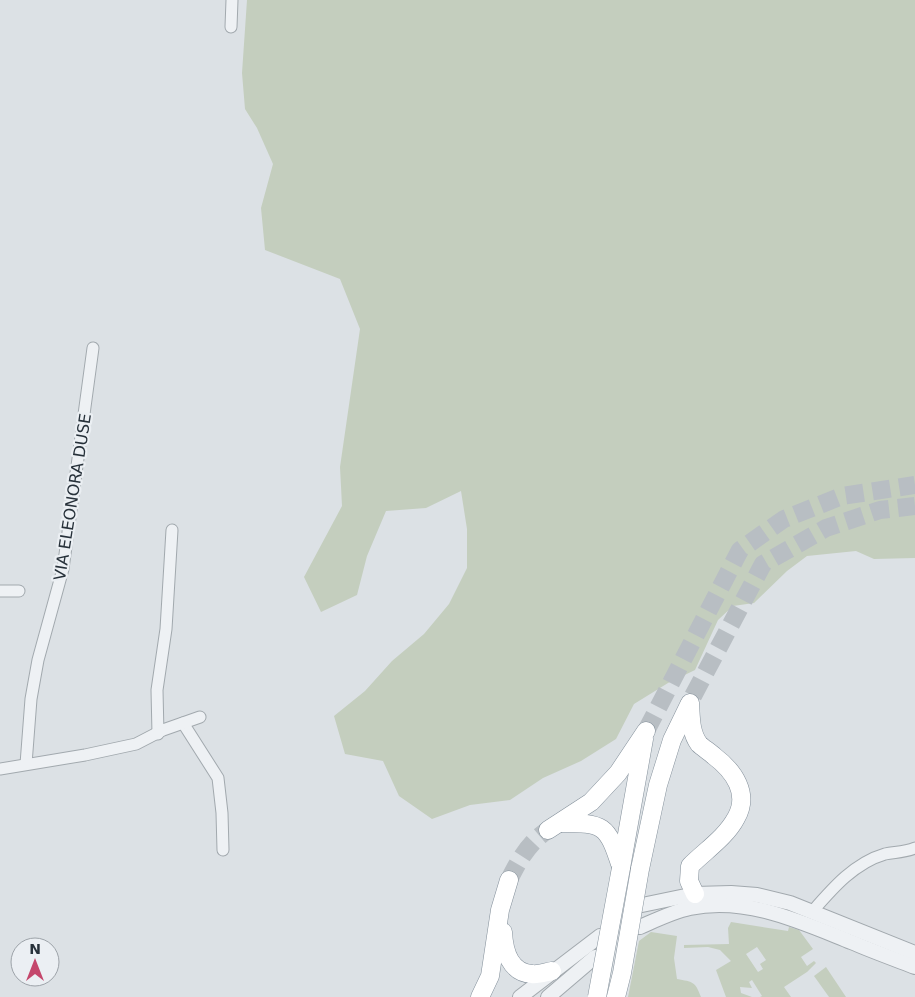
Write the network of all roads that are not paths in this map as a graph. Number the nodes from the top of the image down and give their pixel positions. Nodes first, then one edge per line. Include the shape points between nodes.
1 (232, 0) edge
2 (231, 27) dead end
3 (94, 348) dead end
4 (172, 530) dead end
5 (0, 591) edge
6 (19, 591) dead end
7 (200, 717) dead end
8 (183, 723) junction
9 (158, 734) junction
10 (26, 764) junction
11 (0, 769) edge
12 (915, 848) edge
13 (223, 850) dead end
14 (621, 868) junction
15 (509, 880) tunnel mouth
16 (695, 894) junction
17 (642, 905) dead end
18 (500, 910) junction
19 (812, 912) junction
20 (640, 927) dead end
21 (600, 936) dead end
22 (915, 953) edge
23 (595, 957) dead end
24 (915, 967) edge
25 (552, 971) junction
26 (480, 997) edge
27 (520, 997) edge
28 (548, 997) edge
29 (597, 997) edge
30 (616, 997) edge

1 - 2 street
3 - 10 street, VIA ELEONORA DUSE via 63,569 38,660 31,699
4 - 9 street via 166,629 157,690
5 - 6 street
7 - 8 street
8 - 9 street
8 - 13 street via 218,778
9 - 10 street via 136,744
10 - 11 street
12 - 19 street via 885,854 860,866 838,883
14 - 14 highway via 646,731 618,773 591,802 554,827 583,823 598,825 610,837
14 - 29 highway, bridge
15 - 18 highway
16 - 17 street
16 - 19 street via 731,892 757,895
16 - 30 highway, bridge via 689,881 690,866 724,834 736,820 742,806 739,784 694,735 691,699 672,740 658,785
18 - 25 highway via 504,946 511,962 517,969 533,974
18 - 26 highway via 490,976
19 - 22 street
20 - 24 street via 691,908 736,906 788,917
21 - 25 street
23 - 28 street
25 - 27 street

